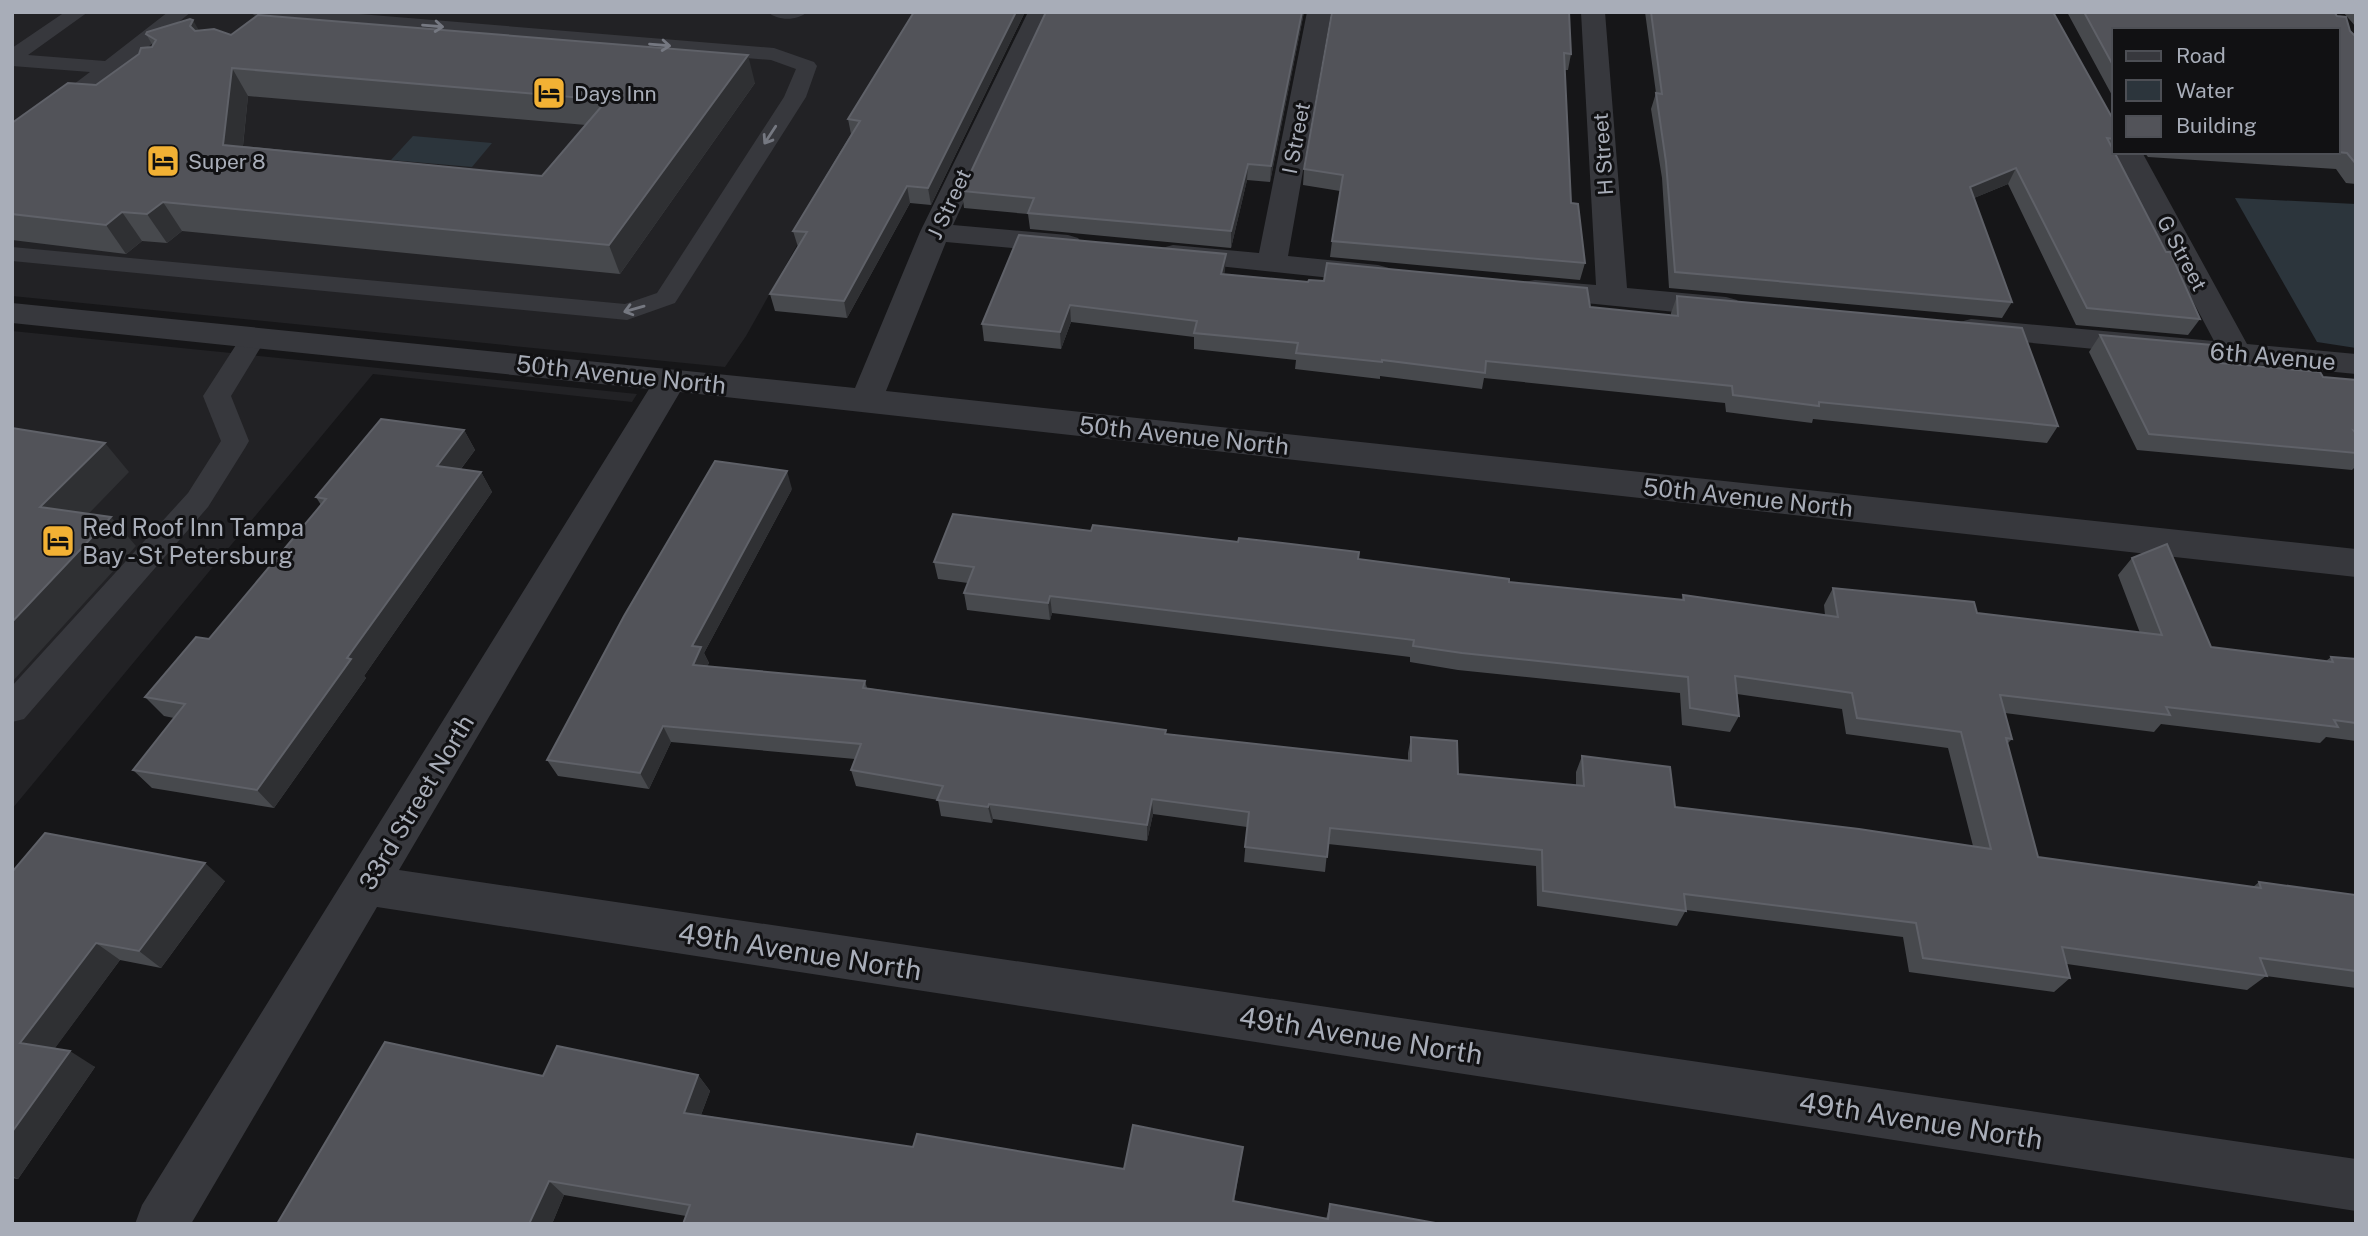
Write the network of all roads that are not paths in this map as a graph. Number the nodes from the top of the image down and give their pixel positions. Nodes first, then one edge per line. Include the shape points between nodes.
1 (78, 12) edge
2 (181, 12) edge
3 (778, 12) edge
4 (797, 12) edge
5 (1040, 12) edge
6 (1320, 12) edge
7 (1593, 12) edge
8 (254, 15) edge
9 (12, 58) edge
10 (110, 68) junction
11 (135, 69) edge
12 (12, 142) edge
13 (2128, 154) edge
14 (935, 232) junction
15 (1097, 247) edge
16 (1151, 252) edge
17 (12, 254) edge
18 (1272, 263) junction
19 (1408, 276) edge
20 (1503, 286) edge
21 (1612, 296) junction
22 (1751, 309) edge
23 (12, 313) edge
24 (1945, 327) edge
25 (254, 337) junction
26 (2236, 353) junction
27 (2356, 364) edge
28 (671, 379) junction
29 (866, 400) junction
30 (2356, 563) edge
31 (12, 709) edge
32 (366, 885) junction
33 (2356, 1185) edge
34 (161, 1224) edge

1 - 9 lane
2 - 10 lane
3 - 4 lane
5 - 14 street, J Street
6 - 18 street, I Street
7 - 21 street, H Street
8 -> 17 lane via 775,54 807,66 794,97 666,298 627,312
9 - 10 lane
10 - 11 lane
10 - 12 lane
13 - 26 street, G Street
14 - 15 street
14 - 29 street, J Street
16 - 18 street
18 - 19 street
20 - 21 street
21 - 22 street
23 - 25 street, 50th Avenue North
24 - 26 street, 6th Avenue
25 - 28 street, 50th Avenue North
25 - 31 lane via 217,396 235,441 198,500
26 - 27 street, 6th Avenue
28 - 29 street, 50th Avenue North
28 - 32 street, 33rd Street North
29 - 30 street, 50th Avenue North
32 - 33 street, 49th Avenue North
32 - 34 street, 33rd Street North

